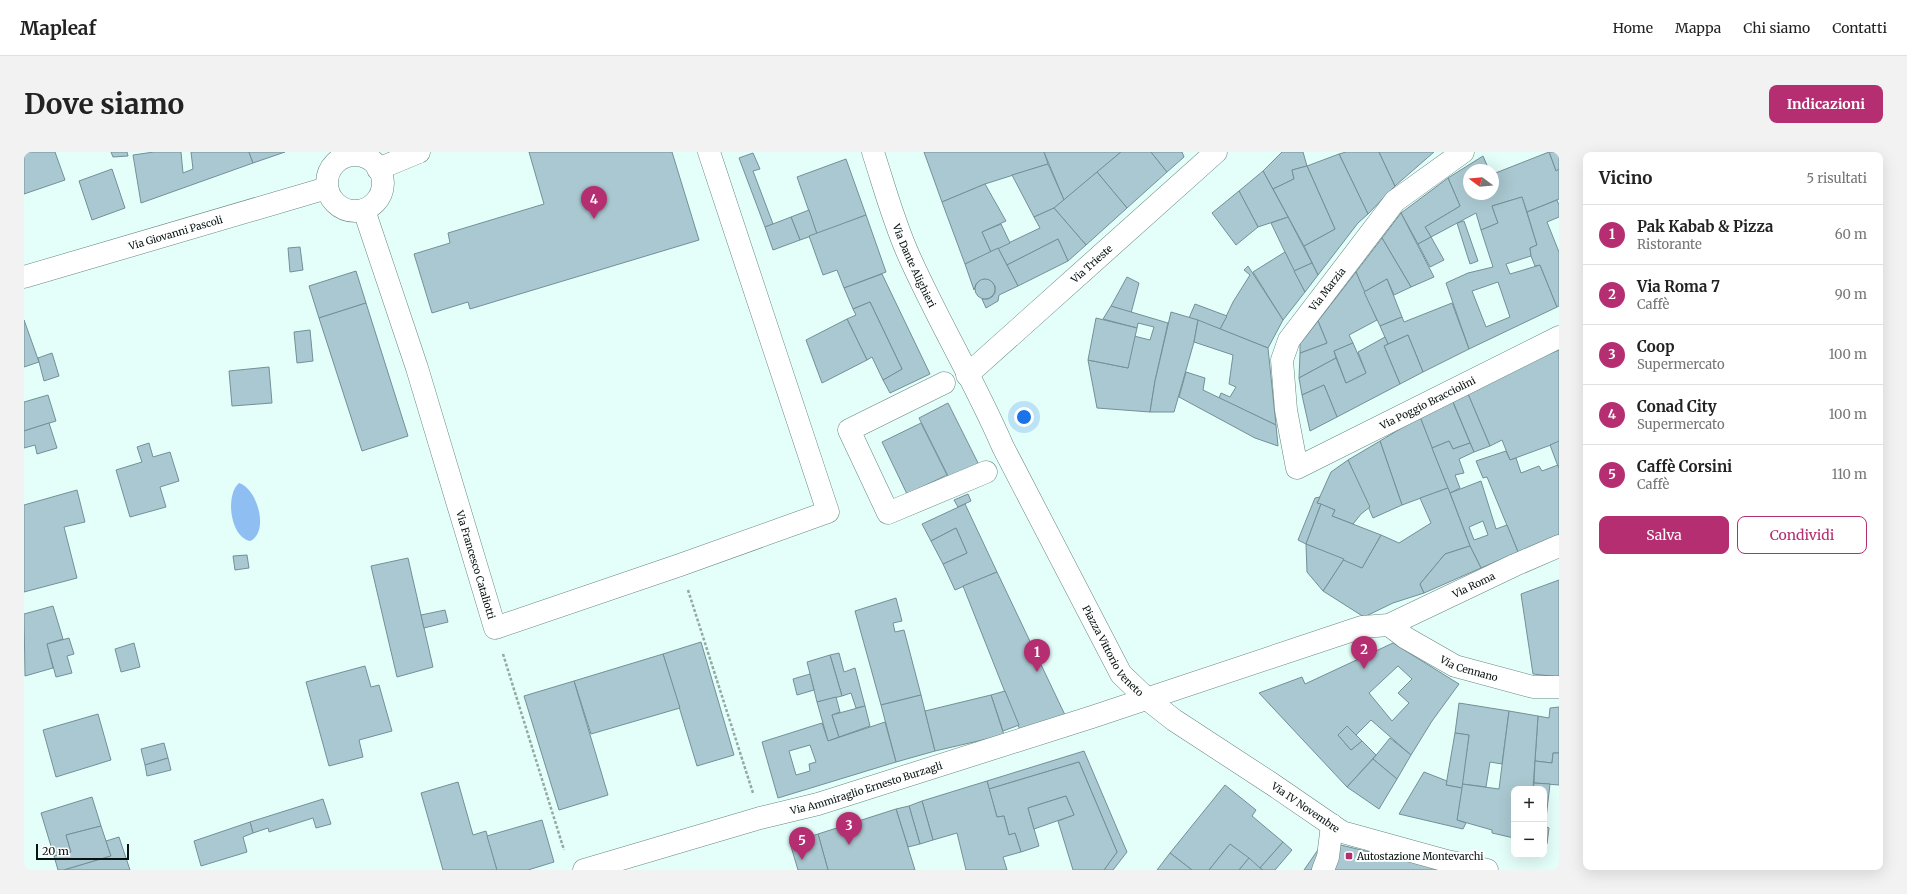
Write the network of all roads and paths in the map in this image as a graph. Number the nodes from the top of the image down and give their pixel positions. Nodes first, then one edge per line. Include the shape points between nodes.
1 (420, 152) edge
2 (709, 152) edge
3 (873, 152) edge
4 (1216, 152) edge
5 (1463, 152) edge
6 (340, 155) edge
7 (378, 169) junction
8 (327, 188) junction
9 (364, 210) junction
10 (24, 277) edge
11 (1559, 338) edge
12 (967, 375) junction
13 (944, 383) dead end
14 (1297, 468) joint
15 (986, 472) dead end
16 (1559, 546) edge
17 (680, 565) junction
18 (1389, 625) junction
19 (495, 628) junction
20 (1559, 687) edge
21 (1146, 698) junction
22 (760, 818) junction
23 (1332, 826) junction
24 (564, 850) dead end
25 (584, 870) edge
26 (1323, 870) edge
27 (1487, 870) edge

1 - 7 street
2 - 17 street, Via Francesco Cataliotti via 828,512
3 - 12 street, Via Dante Alighieri via 908,255
4 - 12 street, Via Trieste
5 - 14 street, Via Marzia via 1395,201 1289,340 1282,360 1286,410
6 - 7 street via 366,158
6 - 8 street via 330,171
7 - 9 street via 382,180 381,192 372,206
8 - 9 street via 332,199 341,207 348,211
8 - 10 street, Via Giovanni Pascoli
9 - 19 street, Via Francesco Cataliotti via 417,368
11 - 14 street, Via Poggio Bracciolini
12 - 21 street, Piazza Vittorio Veneto via 1121,674
13 - 15 street via 849,430 888,513
16 - 18 street, Via Roma
17 - 19 street, Via Francesco Cataliotti
17 - 22 path
18 - 20 street, Via Cennano via 1406,638 1455,666 1533,687
18 - 21 street, Piazza Vittorio Veneto via 1362,627
19 - 24 path
21 - 22 street, Via Ammiraglio Ernesto Burzagli via 826,801
21 - 23 street, Via IV Novembre via 1174,720
22 - 25 street, Via Ammiraglio Ernesto Burzagli
23 - 26 street via 1328,857
23 - 27 street, Via IV Novembre via 1342,832

